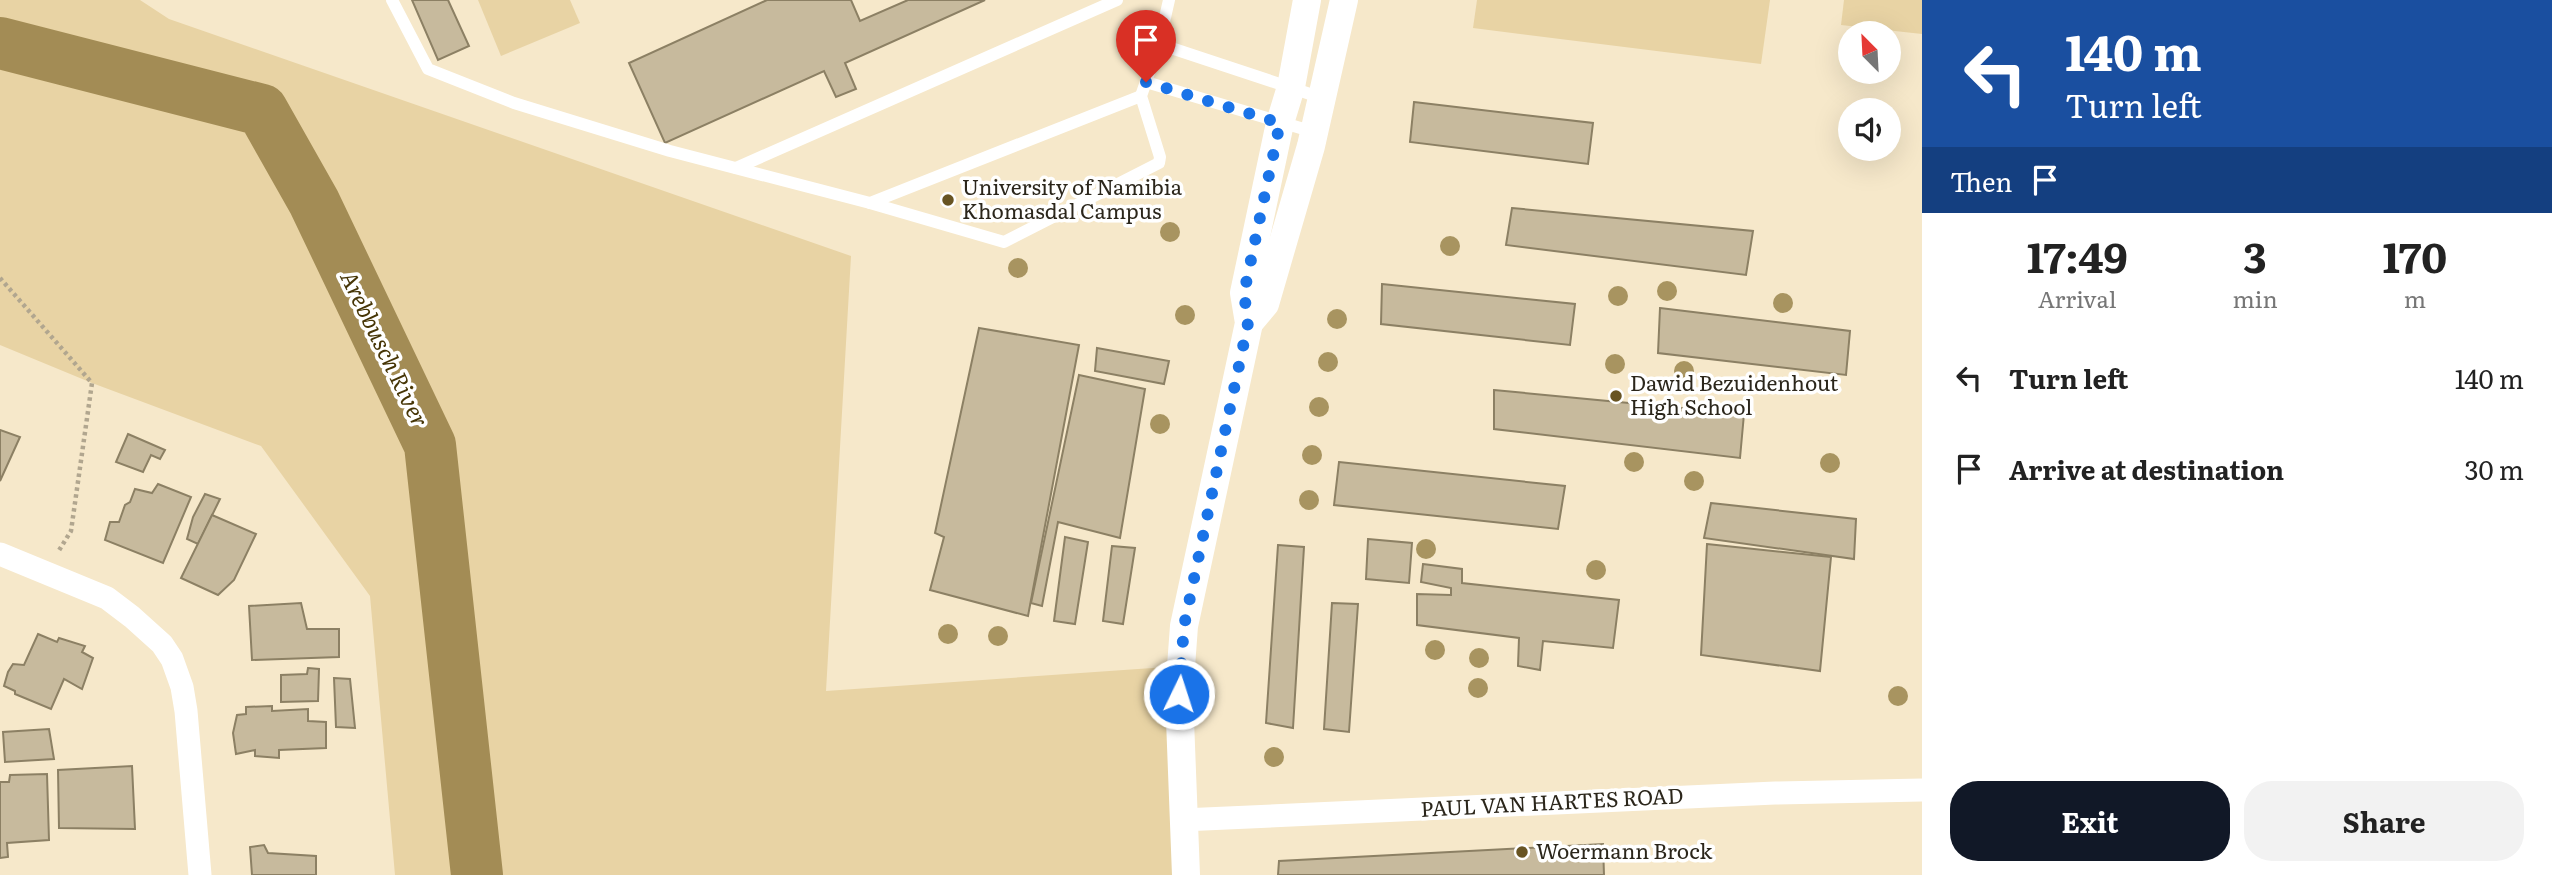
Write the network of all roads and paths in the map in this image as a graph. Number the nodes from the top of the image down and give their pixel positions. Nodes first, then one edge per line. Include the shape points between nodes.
1 (392, 0) edge
2 (1117, 0) edge
3 (1169, 0) edge
4 (1307, 0) edge
5 (1344, 0) edge
6 (1160, 44) junction
7 (1146, 82) junction
8 (1291, 87) junction
9 (1141, 96) junction
10 (1322, 98) junction
11 (1280, 123) junction
12 (1314, 132) junction
13 (736, 168) junction
14 (870, 203) junction
15 (0, 278) edge
16 (1248, 323) junction
17 (0, 554) edge
18 (44, 573) junction
19 (1922, 790) edge
20 (1182, 820) junction
21 (200, 875) edge
22 (1186, 875) edge

1 - 13 lane via 428,69 514,103
2 - 13 lane
3 - 6 lane
4 - 8 street
5 - 10 street
6 - 7 lane
6 - 8 lane
7 - 9 lane
7 - 11 lane
8 - 10 lane
8 - 11 street
9 - 14 lane
9 - 14 lane via 1159,163 1011,240 1004,242
10 - 12 street
11 - 12 lane
11 - 16 street via 1244,293
12 - 16 street via 1265,304
13 - 14 lane
15 - 18 path via 92,383 71,531
16 - 20 street via 1184,626 1179,694
17 - 18 street
18 - 21 street via 107,598 162,644 172,659 186,711
19 - 20 street, PAUL VAN HARTES ROAD
20 - 22 street

